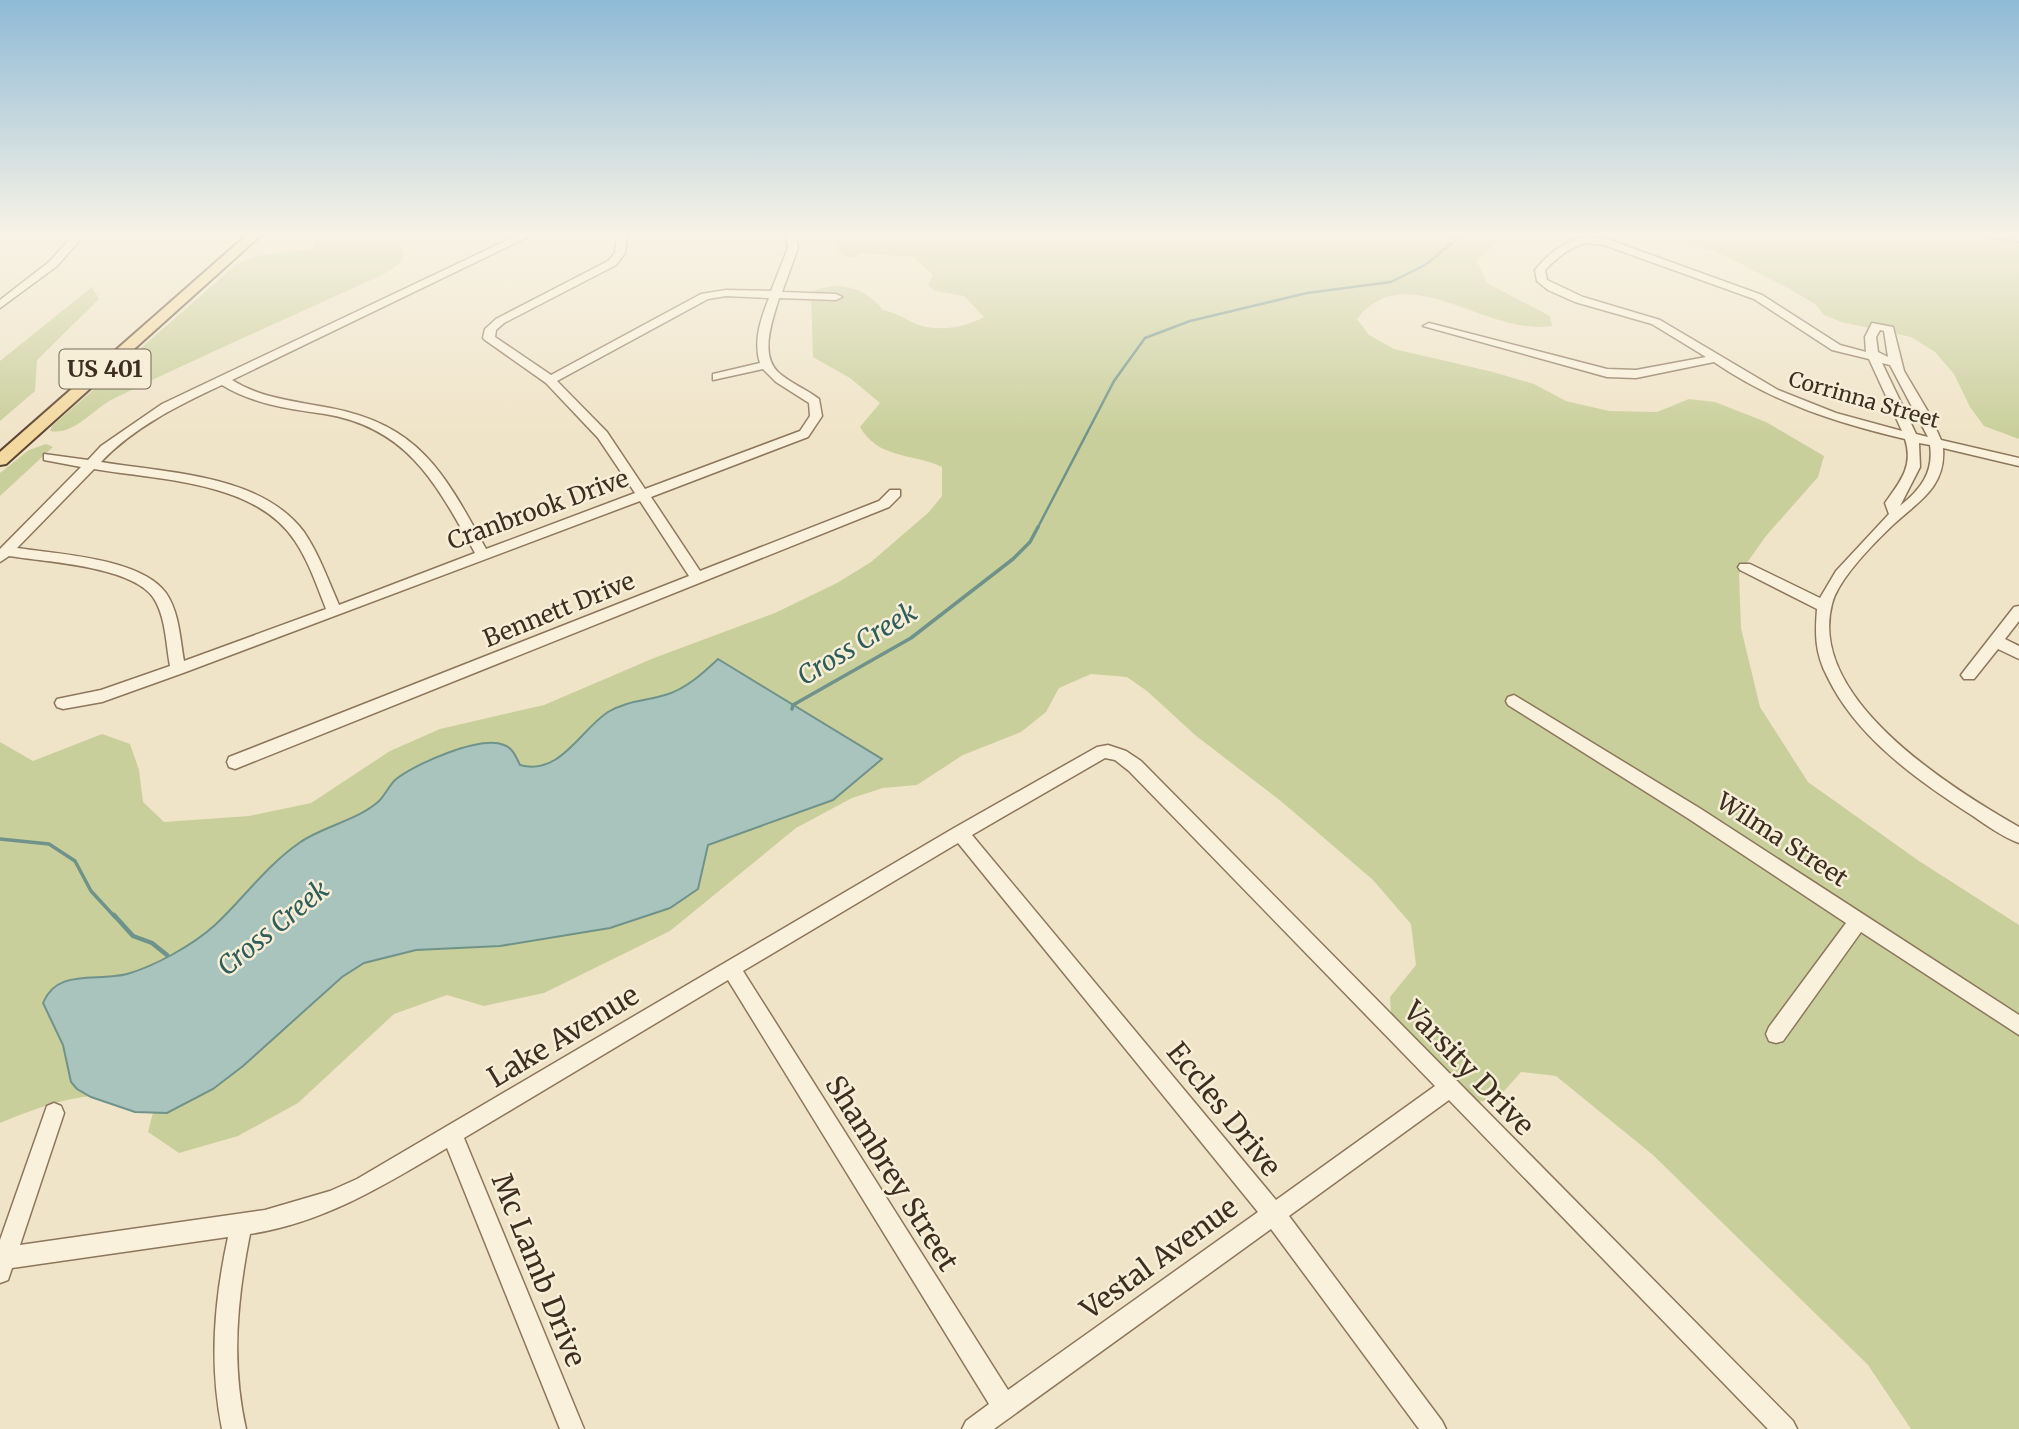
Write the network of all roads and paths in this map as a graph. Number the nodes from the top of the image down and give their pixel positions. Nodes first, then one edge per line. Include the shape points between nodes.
1 (180, 301) edge
2 (387, 301) edge
3 (539, 301) edge
4 (693, 301) edge
5 (775, 301) edge
6 (1587, 301) edge
7 (1764, 301) edge
8 (1429, 326) dead end
9 (1716, 358) junction
10 (1873, 358) junction
11 (1894, 362) junction
12 (765, 365) junction
13 (717, 377) dead end
14 (221, 379) junction
15 (550, 380) junction
16 (1912, 435) junction
17 (1934, 440) junction
18 (4, 454) edge
19 (48, 457) dead end
20 (2019, 462) edge
21 (90, 464) junction
22 (895, 493) dead end
23 (643, 495) junction
24 (1895, 513) junction
25 (3, 554) edge
26 (482, 554) junction
27 (1745, 567) dead end
28 (698, 579) junction
29 (1824, 606) junction
30 (334, 611) junction
31 (2019, 611) edge
32 (1996, 641) junction
33 (2019, 653) edge
34 (178, 669) junction
35 (1969, 675) dead end
36 (1514, 701) dead end
37 (63, 703) dead end
38 (1110, 752) joint
39 (235, 762) dead end
40 (960, 833) junction
41 (2019, 836) edge
42 (1859, 920) junction
43 (731, 968) junction
44 (2019, 1026) edge
45 (1776, 1034) dead end
46 (1448, 1088) junction
47 (54, 1114) dead end
48 (452, 1134) junction
49 (1273, 1213) junction
50 (241, 1225) junction
51 (2, 1265) edge
52 (1005, 1406) junction
53 (234, 1429) edge
54 (572, 1429) edge
55 (974, 1429) edge
56 (1434, 1429) edge
57 (1785, 1429) edge

1 - 18 main road, US 401
2 - 14 street
3 - 15 street via 500,321 489,338
4 - 15 street
5 - 12 street via 762,338
6 - 9 street, Corrinna Street via 1653,321
7 - 10 street, Corrinna Street via 1826,342
8 - 9 street via 1607,373 1636,374
9 - 16 street, Corrinna Street via 1734,373 1789,400
10 - 11 street, Corrinna Street
10 - 11 street via 1871,332 1876,325 1884,326 1889,329
10 - 16 street
11 - 17 street
12 - 13 street
12 - 23 street, Cranbrook Drive via 815,402 816,416 808,430 783,444
14 - 21 street via 145,420
14 - 26 street via 260,399 361,418 407,441 445,487
15 - 23 street via 603,435
16 - 17 street, Corrinna Street
16 - 24 street via 1915,460 1909,480 1892,503
17 - 20 street, Corrinna Street
17 - 24 street via 1937,462 1927,488 1914,504
19 - 21 street
21 - 25 street
21 - 30 street via 232,488 271,507 304,540
22 - 28 street, Bennett Drive via 884,504
23 - 26 street, Cranbrook Drive
23 - 28 street
24 - 29 street via 1834,586
25 - 34 street via 145,580 163,599
26 - 30 street, Cranbrook Drive
27 - 29 street
28 - 39 street, Bennett Drive
29 - 41 street via 1821,626 1828,657 1871,725 1928,778
30 - 34 street, Cranbrook Drive
31 - 32 street
32 - 33 street
32 - 35 street
34 - 37 street, Cranbrook Drive via 102,696
36 - 42 street, Wilma Street
38 - 40 street, Lake Avenue
38 - 46 street, Varsity Drive via 1135,766
40 - 43 street, Lake Avenue
40 - 49 street, Eccles Drive
42 - 44 street, Wilma Street
42 - 45 street
43 - 48 street, Lake Avenue
43 - 52 street, Shambrey Street
46 - 49 street, Vestal Avenue
46 - 57 street, Varsity Drive
47 - 51 street
48 - 50 street, Lake Avenue via 332,1202
48 - 54 street, Mc Lamb Drive
49 - 52 street, Vestal Avenue
49 - 56 street, Eccles Drive
50 - 51 street, Lake Avenue
50 - 53 street via 225,1314 223,1362
52 - 55 street, Vestal Avenue

